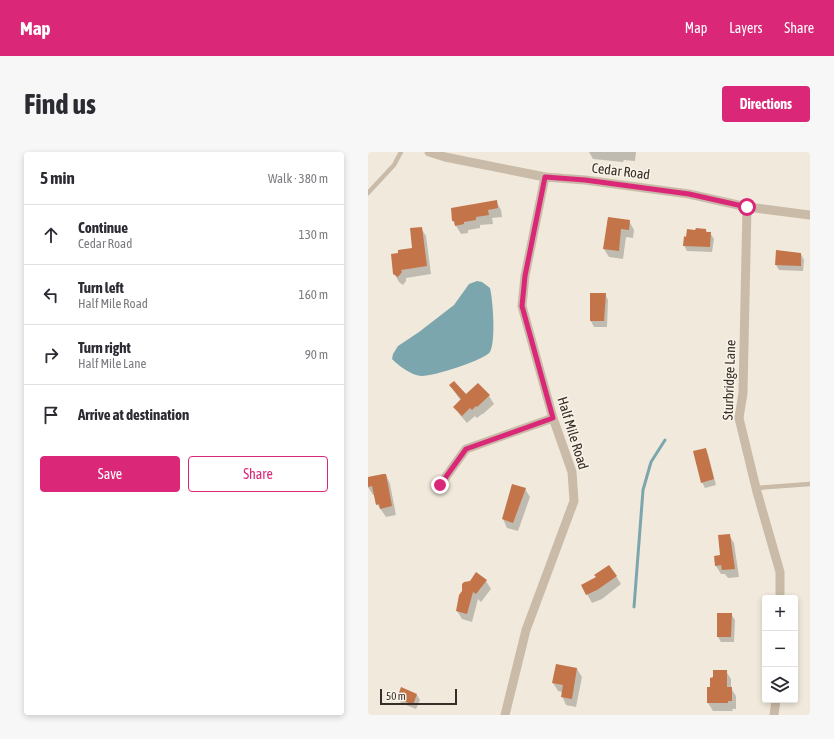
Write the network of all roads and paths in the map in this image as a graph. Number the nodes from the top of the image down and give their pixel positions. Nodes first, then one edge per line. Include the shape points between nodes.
1 (401, 152) edge
2 (429, 152) edge
3 (445, 155) edge
4 (545, 177) junction
5 (368, 193) edge
6 (747, 207) junction
7 (810, 215) edge
8 (553, 418) junction
9 (810, 484) edge
10 (440, 485) dead end
11 (756, 488) junction
12 (780, 595) edge
13 (776, 703) edge
14 (505, 715) edge
15 (774, 715) edge

1 - 5 lane via 394,165
2 - 3 street, Cedar Road
3 - 4 street, Cedar Road
4 - 6 street, Cedar Road via 689,194
4 - 8 street, Half Mile Road via 525,276 522,306
6 - 7 street, Cedar Road
6 - 11 street, Sturbridge Lane via 742,393 739,418
8 - 10 street via 466,449
8 - 14 street, Half Mile Road via 572,472 574,501 526,630
9 - 11 lane
11 - 12 street, Sturbridge Lane via 780,572
13 - 15 street

